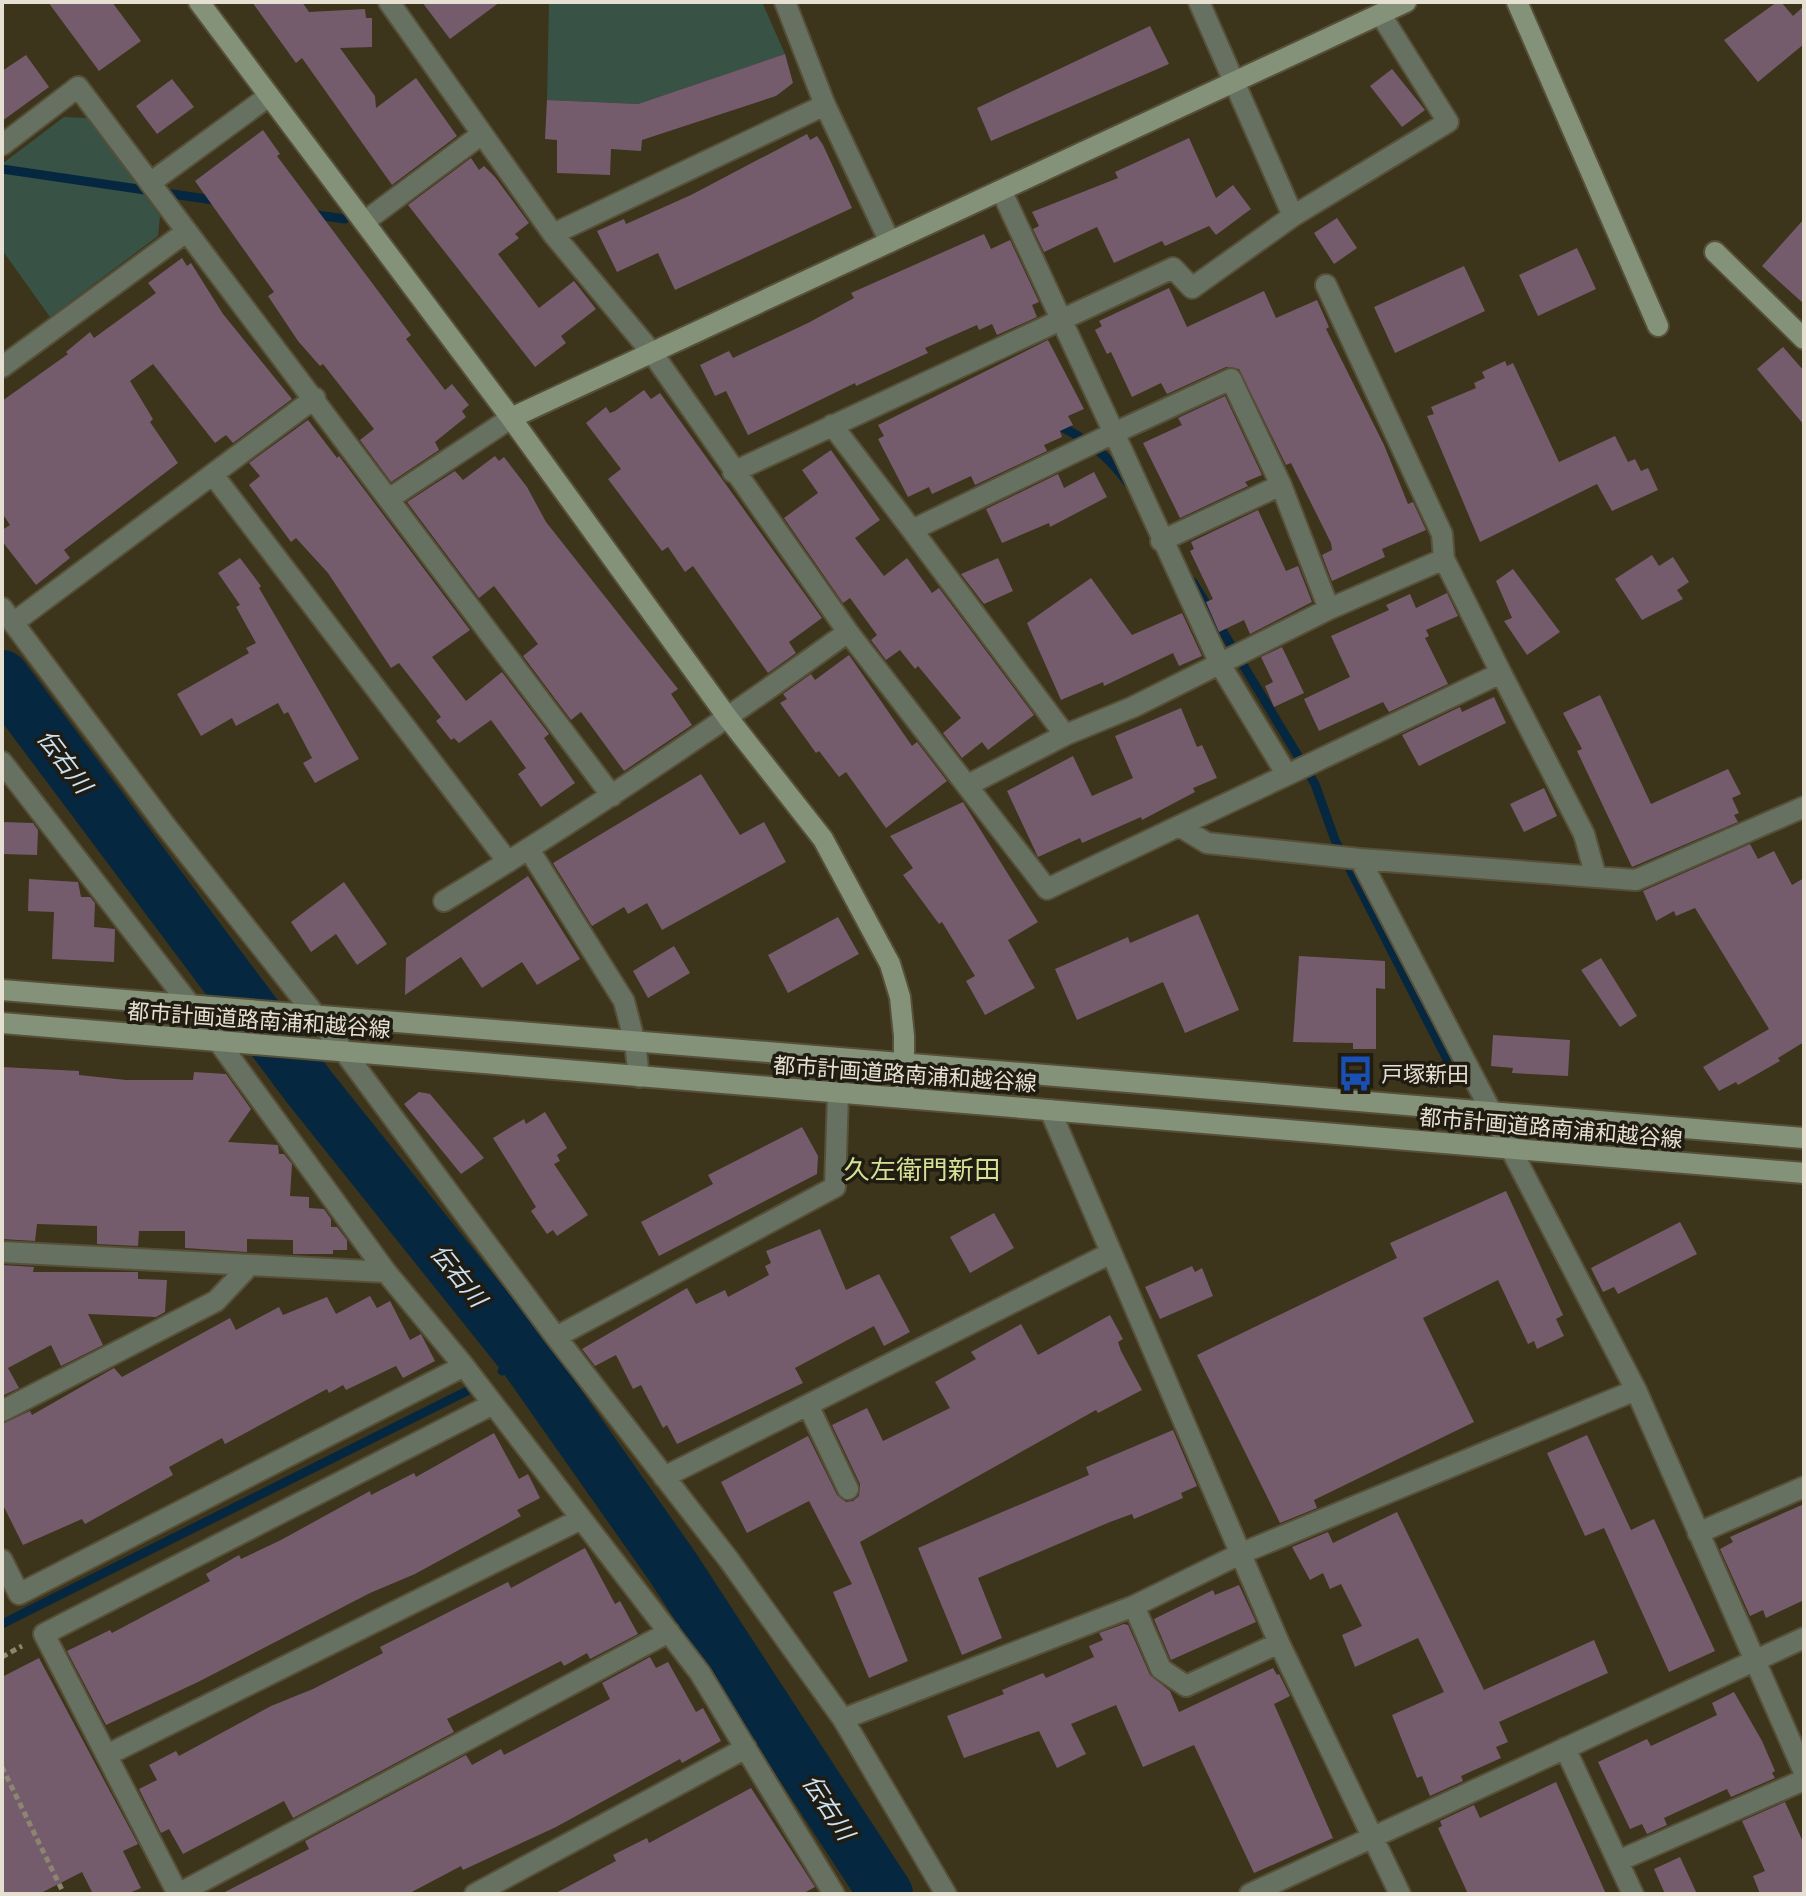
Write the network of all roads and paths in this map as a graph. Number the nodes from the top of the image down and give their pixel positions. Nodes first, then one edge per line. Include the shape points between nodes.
1 (199, 2) edge
2 (389, 2) edge
3 (785, 2) edge
4 (1199, 2) edge
5 (1406, 2) edge
6 (1517, 2) edge
7 (1381, 15) junction
8 (1235, 83) junction
9 (269, 96) junction
10 (825, 105) junction
11 (482, 134) junction
12 (2, 145) edge
13 (150, 183) junction
14 (1002, 192) junction
15 (1293, 216) junction
16 (364, 222) junction
17 (186, 232) junction
18 (553, 234) junction
19 (890, 242) junction
20 (1715, 252) dead end
21 (1326, 285) dead end
22 (1060, 319) junction
23 (1658, 326) dead end
24 (1804, 339) edge
25 (653, 354) junction
26 (2, 367) edge
27 (315, 398) junction
28 (511, 418) junction
29 (832, 425) junction
30 (1114, 433) junction
31 (733, 472) junction
32 (214, 476) junction
33 (1281, 485) junction
34 (390, 498) junction
35 (912, 530) junction
36 (1161, 541) junction
37 (1444, 559) junction
38 (1329, 609) junction
39 (8, 616) edge
40 (848, 632) junction
41 (1221, 666) junction
42 (1501, 673) junction
43 (728, 718) junction
44 (1065, 735) junction
45 (2, 762) edge
46 (1287, 775) junction
47 (968, 785) junction
48 (612, 796) junction
49 (1804, 807) edge
50 (1179, 826) junction
51 (530, 851) junction
52 (1360, 859) junction
53 (508, 862) junction
54 (1596, 877) junction
55 (444, 901) dead end
56 (2, 990) edge
57 (186, 1005) junction
58 (306, 1016) junction
59 (2, 1023) edge
60 (218, 1041) junction
61 (635, 1043) junction
62 (333, 1049) junction
63 (904, 1061) junction
64 (639, 1077) junction
65 (838, 1094) junction
66 (904, 1098) junction
67 (1050, 1110) junction
68 (1491, 1112) junction
69 (1804, 1138) edge
70 (1512, 1150) junction
71 (1804, 1173) edge
72 (2, 1252) edge
73 (1111, 1253) junction
74 (248, 1267) junction
75 (386, 1272) junction
76 (556, 1337) junction
77 (464, 1366) junction
78 (1636, 1390) junction
79 (493, 1404) junction
80 (808, 1405) junction
81 (2, 1411) edge
82 (664, 1477) junction
83 (1804, 1487) edge
84 (848, 1489) dead end
85 (581, 1519) junction
86 (1698, 1533) junction
87 (1242, 1553) junction
88 (2, 1560) edge
89 (1134, 1606) junction
90 (669, 1632) junction
91 (1804, 1638) edge
92 (1279, 1643) junction
93 (1753, 1661) junction
94 (843, 1719) junction
95 (746, 1748) junction
96 (1565, 1748) junction
97 (107, 1755) junction
98 (2, 1767) edge
99 (1804, 1772) edge
100 (1804, 1780) edge
101 (1374, 1837) junction
102 (1618, 1861) junction
103 (64, 1894) edge
104 (178, 1894) edge
105 (475, 1894) edge
106 (834, 1894) edge
107 (946, 1894) edge
108 (1250, 1894) edge
109 (1400, 1894) edge
110 (1633, 1894) edge

1 - 9 street
2 - 11 street
3 - 10 street
4 - 8 street
5 - 7 street
6 - 23 street
7 - 8 street
7 - 15 street via 1448,122
8 - 14 street
8 - 15 street
9 - 13 street
9 - 16 street
10 - 18 street
10 - 19 street
11 - 16 street
11 - 18 street
12 - 13 street via 78,87
13 - 17 street
14 - 19 street
14 - 22 street
15 - 22 street via 1192,288 1173,268
16 - 28 street
17 - 26 street
17 - 27 street
18 - 25 street
19 - 25 street
20 - 24 street
21 - 37 street via 1442,534
22 - 29 street
22 - 30 street
25 - 28 street
25 - 31 street
27 - 32 street
27 - 34 street
28 - 34 street
28 - 43 street
29 - 31 street
29 - 35 street
30 - 33 street via 1231,379
30 - 35 street
30 - 36 street
31 - 40 street
32 - 39 street
32 - 53 street
33 - 36 street
33 - 38 street
34 - 48 street
35 - 44 street
36 - 41 street
37 - 38 street
37 - 42 street
38 - 41 street
39 - 58 street
40 - 43 street
40 - 47 street
41 - 44 street
41 - 46 street
42 - 46 street
42 - 54 street via 1584,834
43 - 48 street
43 - 63 street via 823,839 890,964 900,997
44 - 47 street
45 - 57 street
46 - 50 street
47 - 50 street via 1047,889
48 - 51 street
49 - 54 street via 1636,880
50 - 52 street via 1207,843
51 - 53 street
51 - 61 street via 624,1001
52 - 54 street
52 - 68 street
53 - 55 street
56 - 57 street, 都市計画道路南浦和越谷線
57 - 58 street, 都市計画道路南浦和越谷線
57 - 60 street
58 - 61 street, 都市計画道路南浦和越谷線
58 - 62 street
59 - 60 street, 都市計画道路南浦和越谷線
60 - 62 street, 都市計画道路南浦和越谷線
60 - 75 street
61 - 63 street, 都市計画道路南浦和越谷線
61 - 64 street
62 - 64 street, 都市計画道路南浦和越谷線
62 - 76 street
63 - 66 street
63 - 68 street, 都市計画道路南浦和越谷線
64 - 65 street, 都市計画道路南浦和越谷線
65 - 66 street, 都市計画道路南浦和越谷線
65 - 76 street via 835,1187
66 - 67 street, 都市計画道路南浦和越谷線
67 - 70 street, 都市計画道路南浦和越谷線
67 - 73 street
68 - 69 street, 都市計画道路南浦和越谷線
68 - 70 street
70 - 71 street, 都市計画道路南浦和越谷線
70 - 78 street
72 - 74 street
73 - 80 street
73 - 87 street
74 - 75 street
74 - 81 street via 216,1301
75 - 77 street
76 - 82 street
77 - 79 street
77 - 88 street via 19,1594
78 - 86 street
78 - 87 street
79 - 85 street
79 - 97 street via 44,1634
80 - 82 street
80 - 84 street
82 - 94 street
83 - 86 street
85 - 90 street
85 - 97 street
86 - 93 street
87 - 89 street
87 - 92 street
89 - 92 street via 1161,1669 1186,1686
89 - 94 street
90 - 95 street
90 - 104 street
91 - 93 street
92 - 101 street
93 - 96 street
93 - 99 street
94 - 107 street
95 - 105 street
95 - 106 street
96 - 101 street
96 - 102 street
97 - 104 street
98 - 103 path
100 - 102 street
101 - 108 street
101 - 109 street
102 - 110 street

